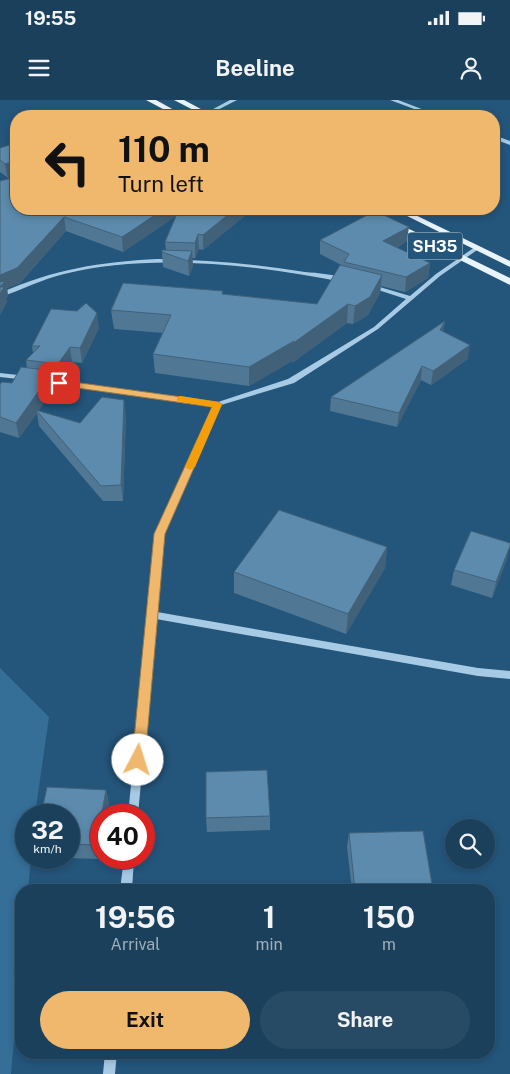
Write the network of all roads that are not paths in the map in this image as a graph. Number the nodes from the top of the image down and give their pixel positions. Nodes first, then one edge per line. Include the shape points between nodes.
1 (150, 100) edge
2 (178, 100) edge
3 (234, 100) edge
4 (393, 100) edge
5 (169, 110) edge
6 (196, 110) edge
7 (216, 110) edge
8 (420, 110) edge
9 (374, 215) edge
10 (409, 215) edge
11 (477, 248) junction
12 (461, 260) junction
13 (510, 264) edge
14 (351, 282) edge
15 (510, 282) edge
16 (360, 284) edge
17 (0, 295) edge
18 (411, 298) junction
19 (0, 374) edge
20 (218, 404) junction
21 (152, 615) junction
22 (510, 675) edge
23 (134, 804) edge
24 (128, 869) edge
25 (127, 884) edge
26 (110, 1059) edge
27 (109, 1074) edge

1 - 5 main road
2 - 6 main road
3 - 7 street
4 - 8 street
9 - 12 main road, SH35
10 - 11 main road, SH35
11 - 12 street
11 - 13 main road, SH35
12 - 15 main road, SH35
12 - 18 street
14 - 17 street via 221,263 158,259 117,261 72,270
16 - 18 street
18 - 20 street via 376,328 291,381
19 - 20 street
20 - 21 street via 160,534
21 - 22 street
21 - 23 street
24 - 25 street
26 - 27 street

